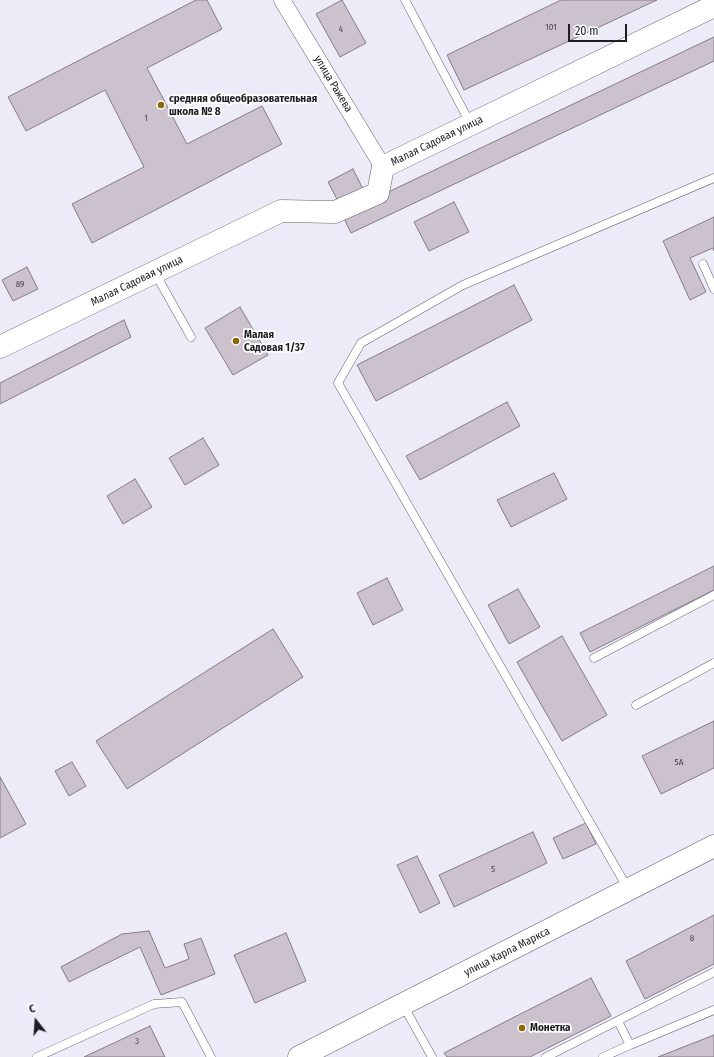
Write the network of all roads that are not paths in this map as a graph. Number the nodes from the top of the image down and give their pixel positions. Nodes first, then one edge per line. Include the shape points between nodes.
1 (282, 0) edge
2 (405, 0) edge
3 (714, 6) edge
4 (471, 124) junction
5 (382, 168) junction
6 (714, 178) edge
7 (704, 264) dead end
8 (154, 272) junction
9 (714, 289) edge
10 (191, 337) dead end
11 (0, 347) edge
12 (714, 595) edge
13 (594, 658) dead end
14 (714, 662) edge
15 (636, 705) dead end
16 (714, 846) edge
17 (628, 889) junction
18 (714, 972) edge
19 (402, 1004) junction
20 (714, 1010) edge
21 (618, 1021) junction
22 (630, 1045) junction
23 (37, 1057) edge
24 (211, 1057) edge
25 (299, 1057) edge
26 (432, 1057) edge
27 (546, 1057) edge
28 (603, 1057) edge

1 - 5 street, улица Ражева
2 - 4 lane
3 - 4 street, Малая Садовая улица
4 - 5 street, Малая Садовая улица
5 - 8 street, Малая Садовая улица via 378,193 334,212 281,211
6 - 17 lane via 463,285 361,343 338,383
7 - 9 lane
8 - 10 lane
8 - 11 street, Малая Садовая улица
12 - 13 lane
14 - 15 lane
16 - 17 street, улица Карла Маркса
17 - 19 street, улица Карла Маркса
18 - 21 lane
19 - 25 street, улица Карла Маркса
19 - 26 lane
20 - 22 lane
21 - 22 lane
21 - 27 lane
22 - 28 lane
23 - 24 lane via 154,1004 182,1002

